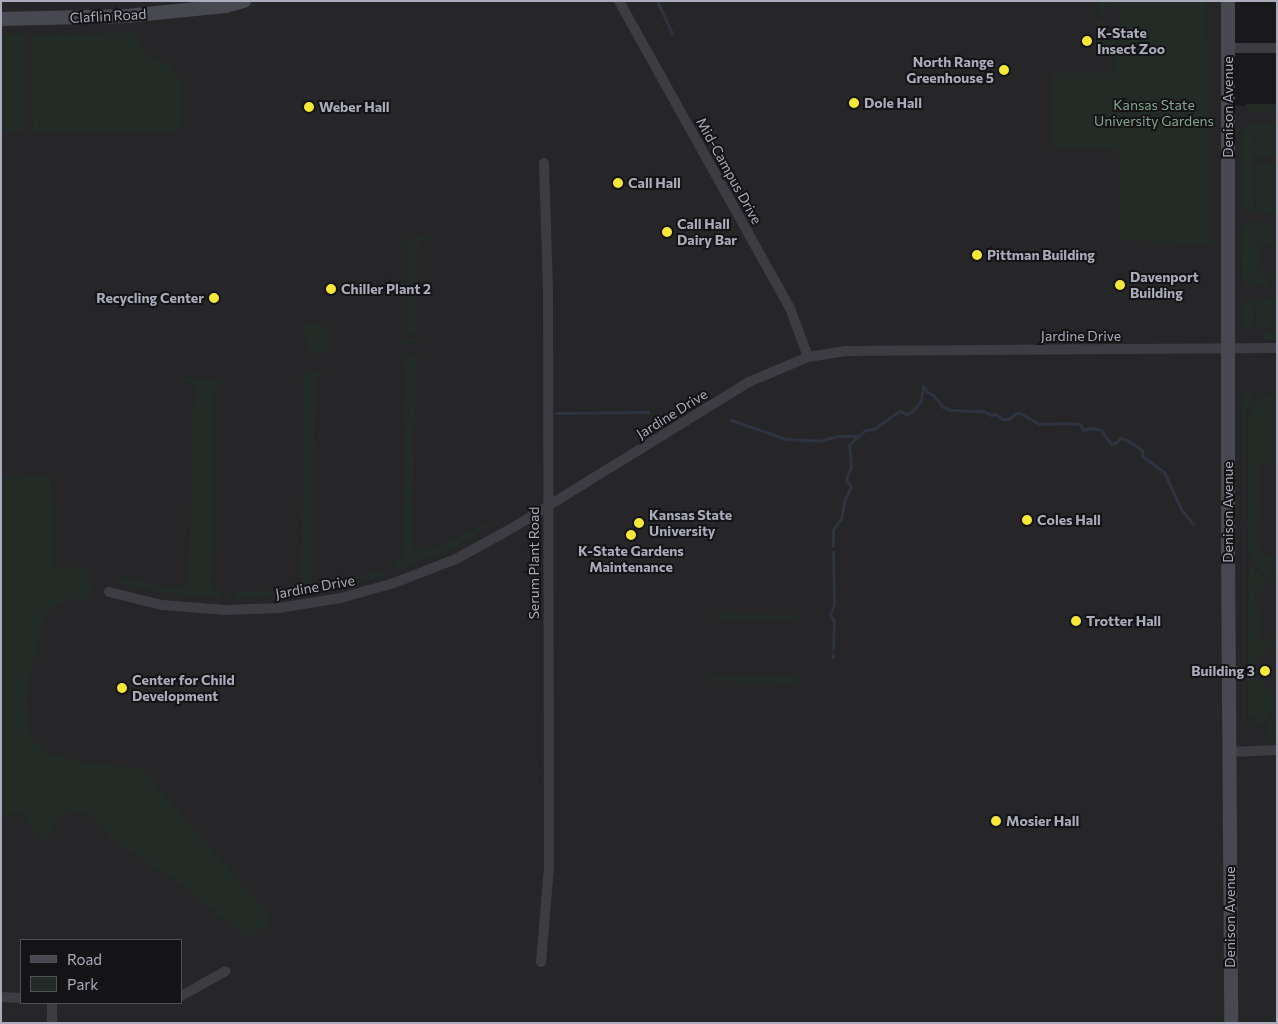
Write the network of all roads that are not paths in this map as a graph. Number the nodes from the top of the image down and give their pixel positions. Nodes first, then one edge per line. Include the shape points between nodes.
1 (244, 1) edge
2 (619, 1) edge
3 (1228, 1) edge
4 (1, 19) edge
5 (1227, 48) junction
6 (1277, 48) edge
7 (544, 163) dead end
8 (1277, 348) edge
9 (1228, 349) junction
10 (808, 357) junction
11 (547, 507) junction
12 (109, 592) dead end
13 (1277, 750) edge
14 (1230, 752) junction
15 (541, 962) dead end
16 (226, 971) dead end
17 (182, 995) edge
18 (1, 997) edge
19 (20, 998) edge
20 (52, 1004) edge
21 (52, 1023) edge
22 (1231, 1023) edge

1 - 4 street, Claflin Road via 226,6 126,16
2 - 10 street, Mid-Campus Drive via 790,308
3 - 5 street, Denison Avenue
5 - 6 street
5 - 9 street, Denison Avenue
7 - 11 street, Serum Plant Road via 548,290
8 - 9 street, Jardine Drive
9 - 10 street, Jardine Drive via 846,351
9 - 14 street, Denison Avenue
10 - 11 street, Jardine Drive via 750,382
11 - 12 street, Jardine Drive via 456,559 394,583 342,598 279,608 225,610 162,604
11 - 15 street, Serum Plant Road via 549,867
13 - 14 street
14 - 22 street, Denison Avenue
16 - 17 street
18 - 19 street
20 - 21 street

